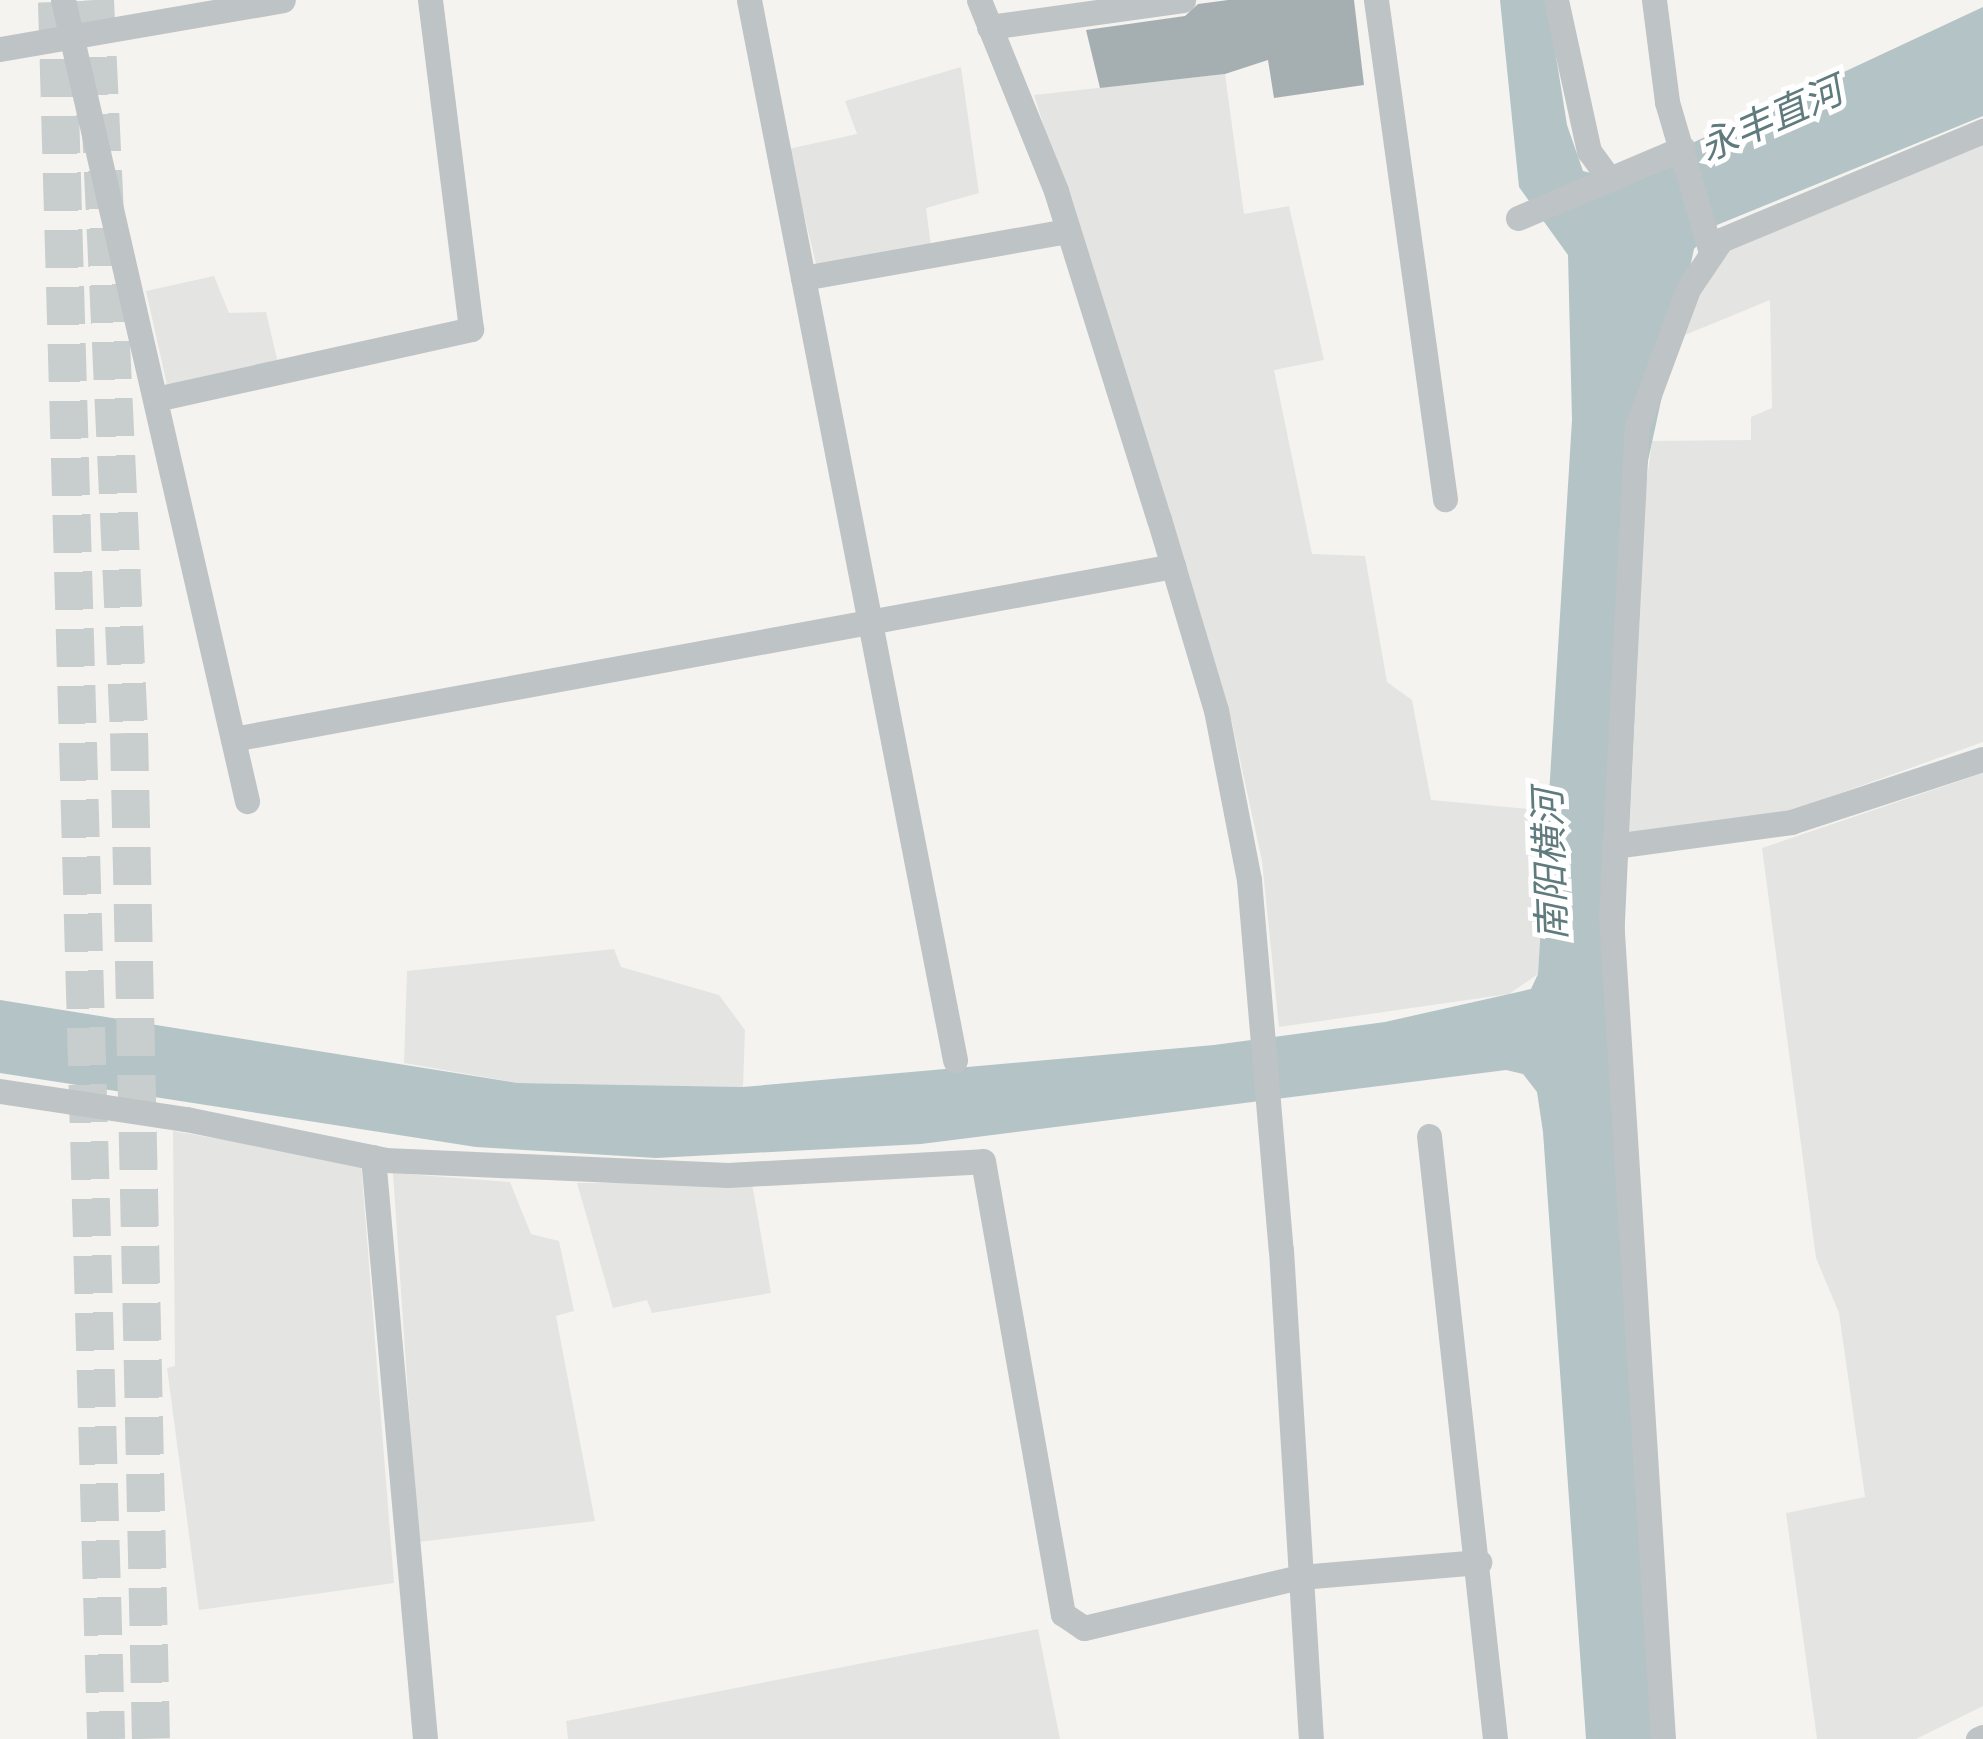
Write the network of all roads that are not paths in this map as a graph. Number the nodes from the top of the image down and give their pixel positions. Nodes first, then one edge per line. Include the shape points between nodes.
1 (63, 0) edge
2 (283, 0) edge
3 (430, 0) edge
4 (749, 0) edge
5 (978, 0) edge
6 (1183, 0) edge
7 (1376, 0) edge
8 (1556, 0) edge
9 (1654, 0) edge
10 (989, 27) junction
11 (72, 36) junction
12 (0, 49) edge
13 (1983, 131) edge
14 (1684, 148) junction
15 (1609, 180) junction
16 (1518, 218) dead end
17 (1068, 231) junction
18 (1710, 251) junction
19 (804, 278) junction
20 (156, 398) junction
21 (1445, 498) dead end
22 (1173, 566) junction
23 (870, 622) junction
24 (233, 739) junction
25 (1983, 760) edge
26 (247, 801) dead end
27 (1614, 846) junction
28 (955, 1060) dead end
29 (0, 1091) edge
30 (1429, 1136) dead end
31 (373, 1157) junction
32 (1479, 1562) junction
33 (1300, 1577) junction
34 (424, 1739) edge
35 (1311, 1739) edge
36 (1495, 1739) edge
37 (1664, 1739) edge

1 - 11 street
2 - 11 street
3 - 20 street via 470,329
4 - 19 street
5 - 10 street
6 - 10 street
7 - 21 street
8 - 15 street via 1589,151
9 - 14 street via 1667,102
10 - 17 street
11 - 12 street
11 - 20 street
13 - 18 street via 1720,240
14 - 15 street
14 - 18 street
15 - 16 street
17 - 19 street
17 - 22 street
18 - 27 street via 1688,289 1637,427
19 - 23 street
20 - 24 street
22 - 23 street
22 - 33 street via 1216,710 1248,880
23 - 24 street
23 - 28 street
24 - 26 street
25 - 27 street via 1791,822
27 - 37 street via 1611,916
29 - 31 street
30 - 32 street
31 - 33 street via 728,1175 983,1161 1063,1614 1084,1628
31 - 34 street
32 - 33 street
32 - 36 street
33 - 35 street

